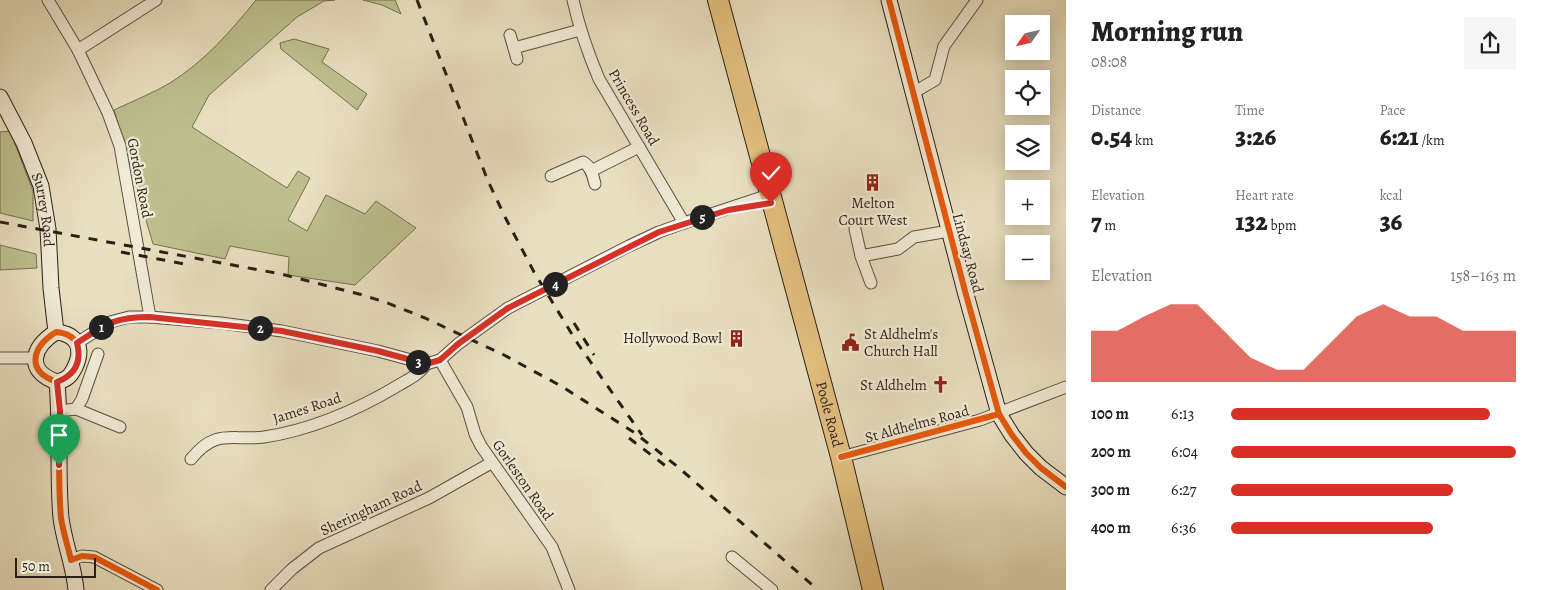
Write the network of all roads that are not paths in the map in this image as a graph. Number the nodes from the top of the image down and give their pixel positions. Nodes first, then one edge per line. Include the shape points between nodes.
1 (48, 0) edge
2 (156, 0) edge
3 (573, 0) edge
4 (718, 0) edge
5 (889, 0) edge
6 (977, 0) edge
7 (580, 30) junction
8 (510, 35) dead end
9 (78, 50) junction
10 (913, 94) junction
11 (0, 97) edge
12 (639, 147) junction
13 (591, 172) junction
14 (551, 176) dead end
15 (595, 184) dead end
16 (772, 206) junction
17 (684, 223) junction
18 (855, 229) dead end
19 (949, 231) junction
20 (861, 256) junction
21 (871, 283) dead end
22 (150, 317) junction
23 (56, 332) junction
24 (77, 343) junction
25 (98, 354) dead end
26 (0, 358) edge
27 (35, 358) junction
28 (440, 360) junction
29 (426, 364) junction
30 (57, 382) junction
31 (1066, 387) edge
32 (76, 409) junction
33 (60, 411) junction
34 (999, 414) junction
35 (120, 427) dead end
36 (841, 458) junction
37 (191, 459) dead end
38 (491, 463) junction
39 (1066, 487) edge
40 (732, 557) dead end
41 (71, 560) junction
42 (764, 588) edge
43 (76, 590) edge
44 (157, 590) edge
45 (271, 590) edge
46 (569, 590) edge
47 (872, 590) edge

1 - 9 street, Gordon Road
2 - 9 street
3 - 7 street, Princess Road
4 - 16 highway, Poole Road
5 - 10 street, Lindsay Road
6 - 10 street via 944,46 935,80
7 - 8 street via 515,53
7 - 12 street, Princess Road via 599,78
9 - 22 street, Gordon Road via 120,146
10 - 19 street, Lindsay Road
11 - 23 street, Surrey Road via 24,143 41,186 48,229
12 - 13 street
12 - 17 street, Princess Road
13 - 14 street via 583,162
13 - 15 street
16 - 17 street via 728,210
16 - 36 highway, Poole Road
17 - 28 street via 629,246 508,308
18 - 20 street
19 - 20 street via 914,237 898,249
19 - 34 street, Lindsay Road
20 - 21 street
22 - 24 street via 129,317 110,322
22 - 29 street via 282,331
23 - 24 street via 71,336
23 - 27 street via 37,349
24 - 30 street via 80,352 77,362 68,378
25 - 32 street
26 - 27 street
27 - 30 street via 41,374
28 - 29 street
28 - 38 street, Gorleston Road via 462,396 475,434
29 - 37 street, James Road via 422,371 386,393 336,417 264,437 211,440
30 - 33 street
31 - 34 street, St Aldhelms Road
32 - 33 street
32 - 35 street
33 - 41 street via 62,519
34 - 36 street, St Aldhelms Road
34 - 39 street, Lindsay Road via 1026,454
36 - 47 highway, Poole Road
38 - 45 street, Sheringham Road via 429,498 319,548 292,568
38 - 46 street, Gorleston Road via 552,547
40 - 42 street
41 - 43 street
41 - 44 street via 82,556 94,557

